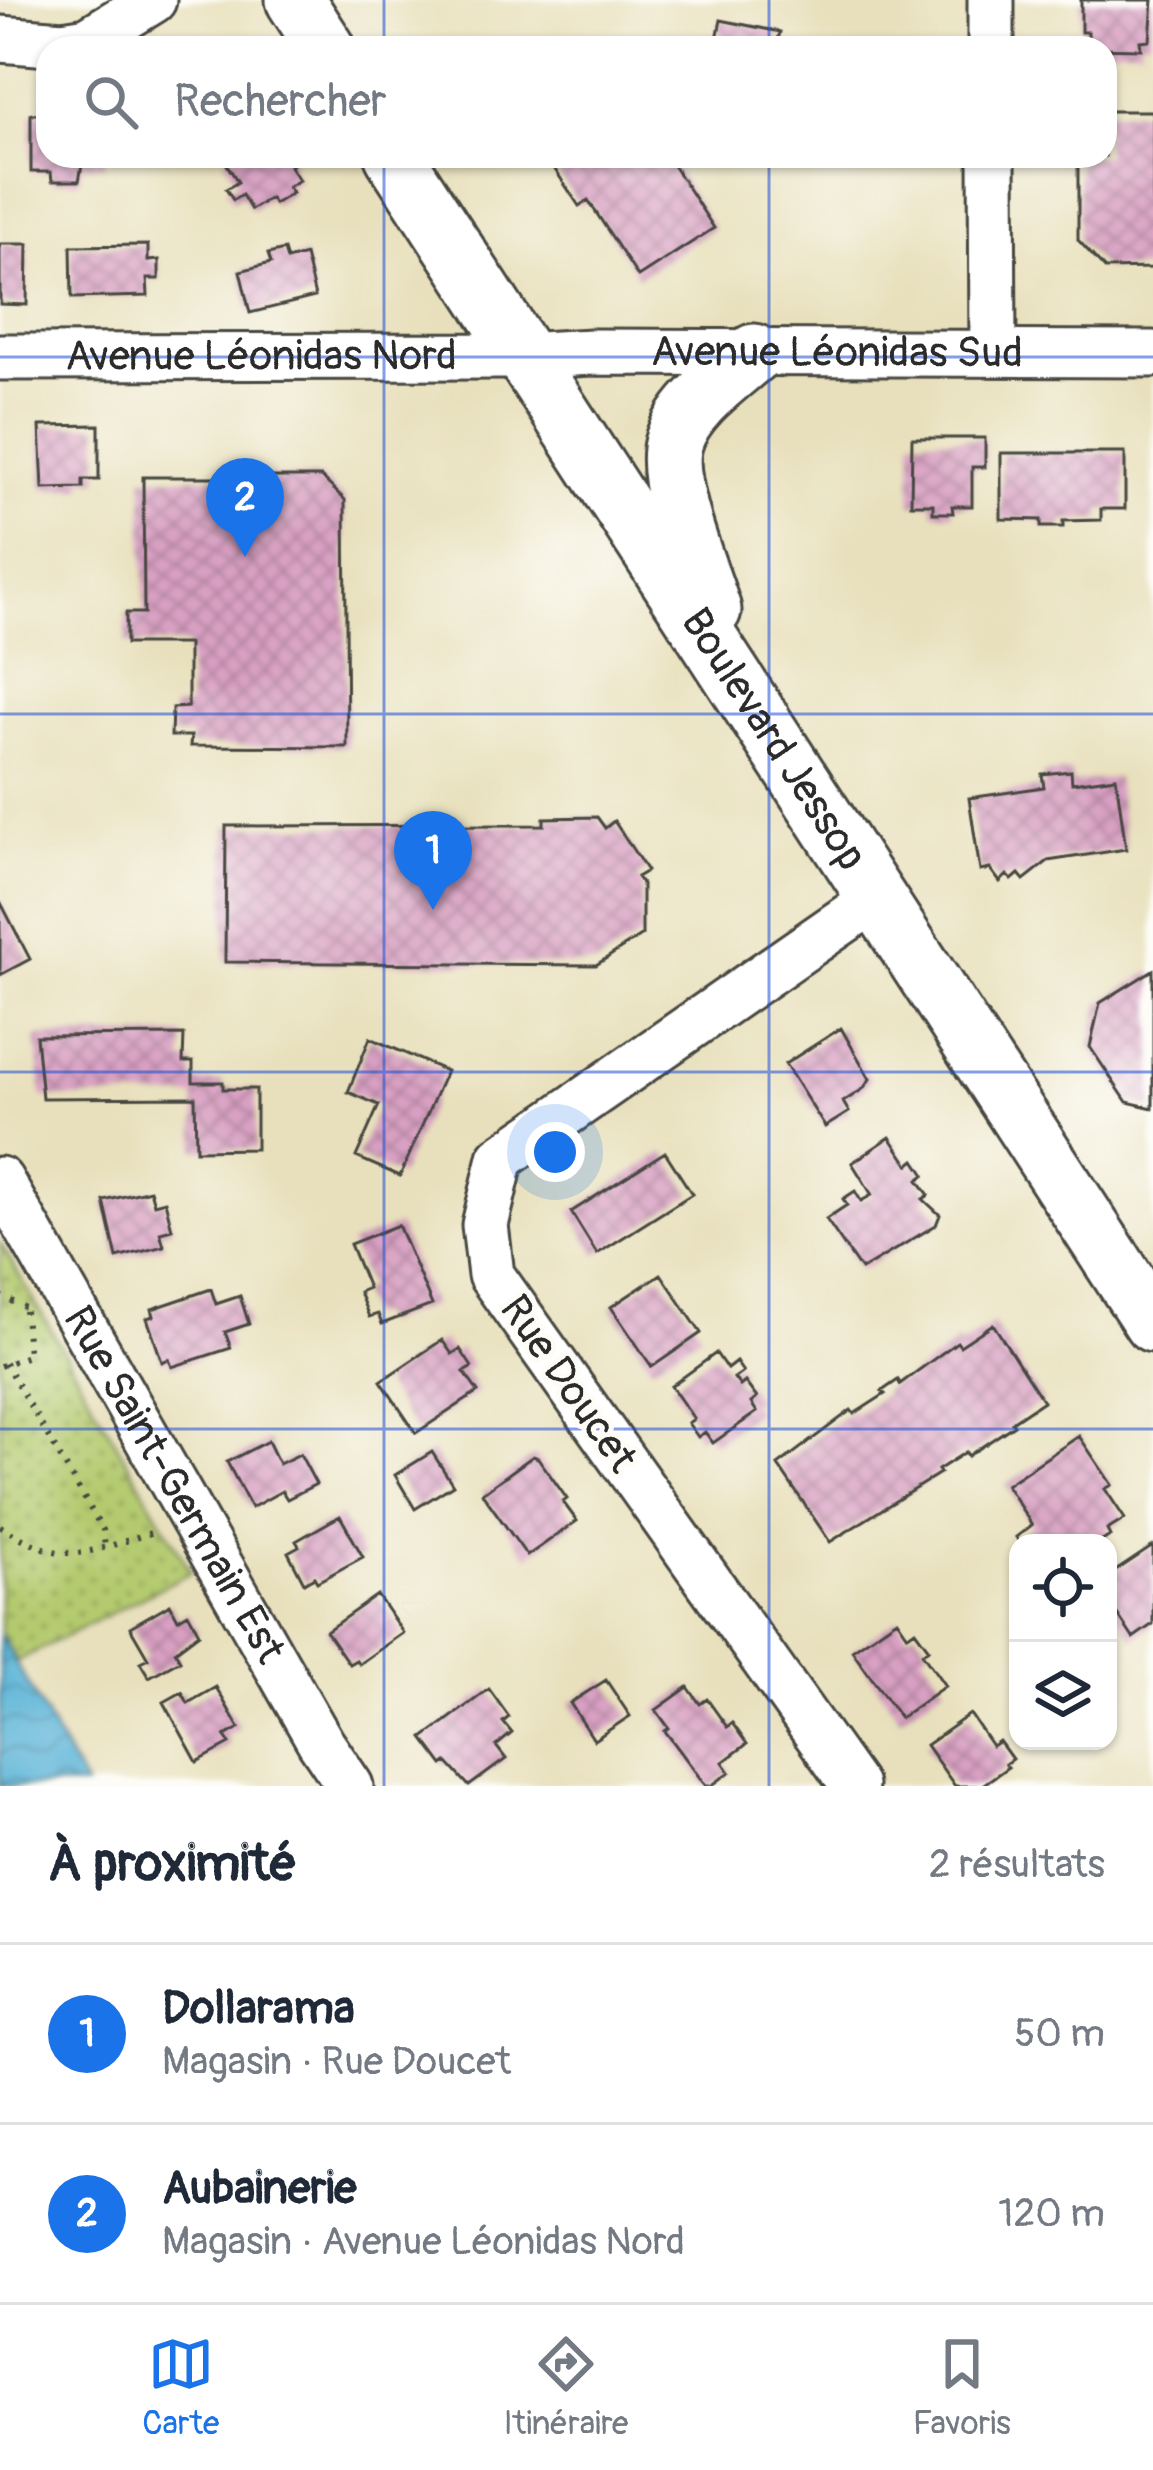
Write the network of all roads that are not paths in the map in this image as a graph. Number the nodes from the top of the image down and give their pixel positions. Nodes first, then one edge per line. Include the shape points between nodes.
1 (153, 0) edge
2 (295, 0) edge
3 (991, 0) edge
4 (94, 36) edge
5 (318, 36) edge
6 (991, 36) edge
7 (0, 39) edge
8 (36, 42) edge
9 (402, 168) edge
10 (992, 168) edge
11 (993, 352) junction
12 (754, 353) junction
13 (1153, 354) edge
14 (521, 356) junction
15 (0, 357) edge
16 (735, 682) junction
17 (876, 898) junction
18 (0, 1180) edge
19 (1153, 1323) edge
20 (350, 1786) edge
21 (854, 1786) edge

1 - 4 street
2 - 5 main road
3 - 6 street
7 - 8 street
9 - 14 main road, Boulevard Jessop
10 - 11 street
11 - 12 street, Avenue Léonidas Sud
11 - 13 street, Avenue Léonidas Sud
12 - 14 street, Avenue Léonidas Sud
12 - 16 main road via 695,405 672,445 676,501
14 - 15 street, Avenue Léonidas Nord
14 - 16 main road, Boulevard Jessop
16 - 17 main road, Boulevard Jessop
17 - 19 main road, Boulevard Jessop
17 - 21 street, Rue Doucet via 501,1158 484,1225 490,1275
18 - 20 street, Rue Saint-Germain Est

